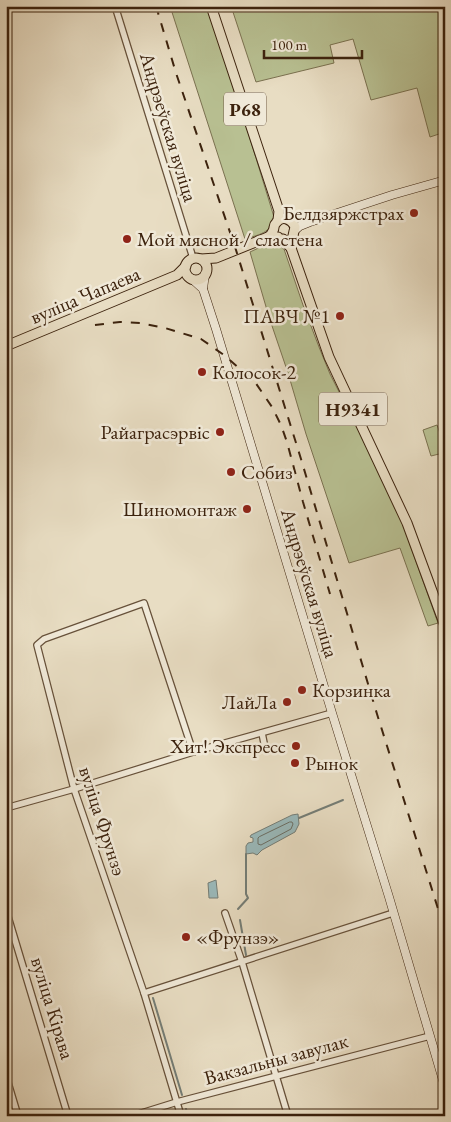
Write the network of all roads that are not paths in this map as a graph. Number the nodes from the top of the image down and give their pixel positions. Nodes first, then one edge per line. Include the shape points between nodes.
1 (115, 6) edge
2 (211, 6) edge
3 (445, 180) edge
4 (303, 225) junction
5 (279, 227) junction
6 (294, 233) junction
7 (291, 248) junction
8 (216, 258) junction
9 (197, 259) junction
10 (186, 266) junction
11 (206, 272) junction
12 (177, 275) junction
13 (191, 278) junction
14 (203, 289) junction
15 (6, 346) edge
16 (444, 621) edge
17 (332, 713) junction
18 (262, 733) junction
19 (265, 748) dead end
20 (193, 752) junction
21 (74, 790) junction
22 (6, 808) edge
23 (6, 910) edge
24 (226, 913) dead end
25 (393, 914) junction
26 (242, 962) junction
27 (144, 993) junction
28 (430, 1036) junction
29 (276, 1075) junction
30 (6, 1076) edge
31 (445, 1087) edge
32 (177, 1102) junction
33 (18, 1116) edge
34 (68, 1116) edge
35 (132, 1116) edge
36 (181, 1116) edge
37 (288, 1116) edge

1 - 9 street, Андрэеўская вуліца
2 - 5 main road, Р68
3 - 4 main road
4 - 5 main road
4 - 6 main road
5 - 6 main road, Р68 via 295,227
5 - 6 main road via 288,239
5 - 7 main road, Н9341
5 - 8 main road
6 - 7 main road, Н9341
7 - 16 main road, Н9341 via 329,357 408,523
8 - 9 main road
8 - 11 main road
9 - 10 main road via 188,261
9 - 11 main road via 206,263
10 - 12 main road, вуліца Чапаева
10 - 13 main road
11 - 13 main road via 200,279
11 - 14 main road, Андрэеўская вуліца
12 - 13 main road
12 - 15 main road, вуліца Чапаева
13 - 14 main road
14 - 17 main road, Андрэеўская вуліца
17 - 18 street
17 - 25 main road, Андрэеўская вуліца
18 - 19 street
18 - 20 street
20 - 21 street
20 - 21 street, вуліца Фрунзэ via 144,603 37,645
21 - 22 street
21 - 27 street, вуліца Фрунзэ
23 - 34 street, вуліца Кірава
24 - 26 street
25 - 26 street
25 - 28 main road, Андрэеўская вуліца
26 - 27 street
26 - 29 street
27 - 32 street, вуліца Фрунзэ
28 - 29 street, Вакзальны завулак
28 - 31 main road, Андрэеўская вуліца
29 - 32 street, Вакзальны завулак
29 - 37 street
30 - 33 street
32 - 35 street, Вакзальны завулак
32 - 36 street, вуліца Фрунзэ

